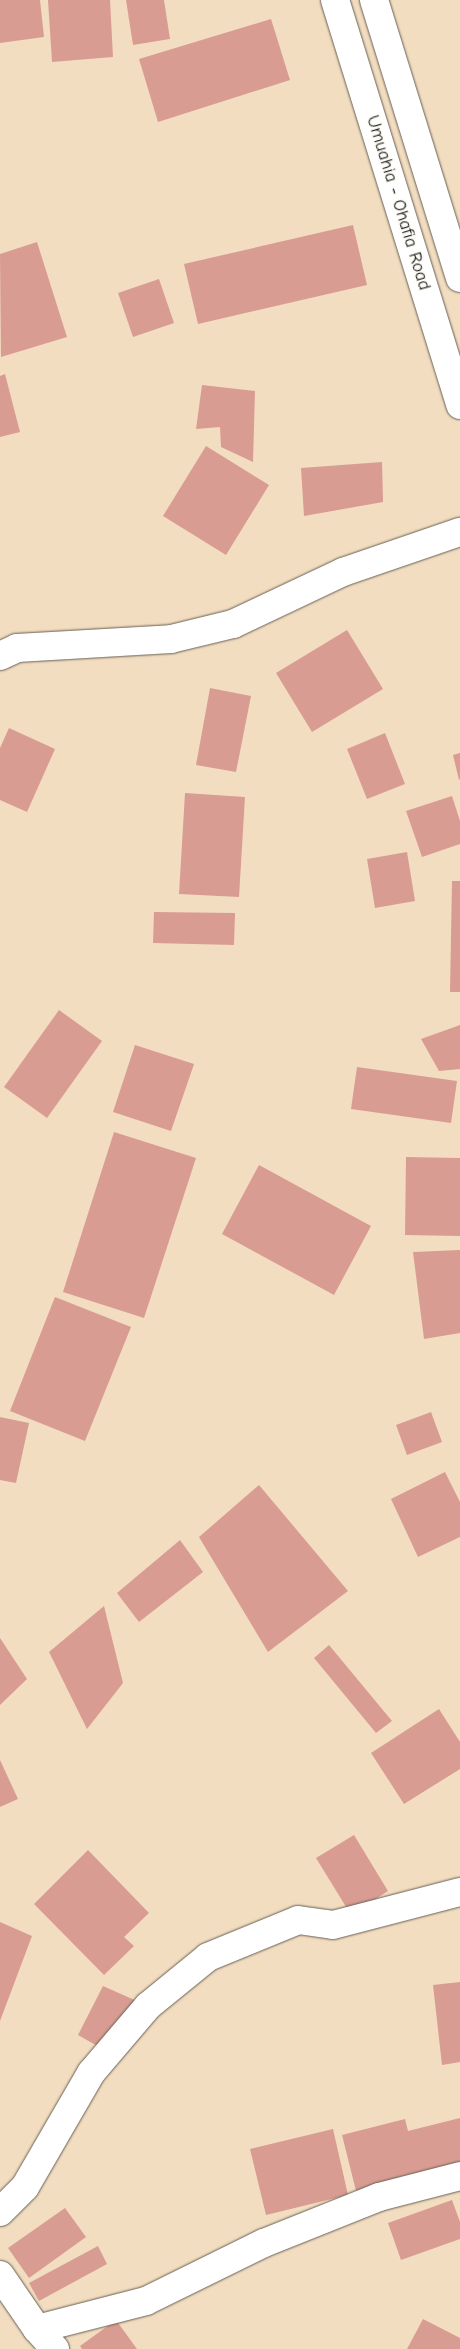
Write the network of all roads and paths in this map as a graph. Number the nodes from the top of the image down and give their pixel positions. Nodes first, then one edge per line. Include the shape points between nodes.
1 (336, 0) edge
2 (374, 0) edge
3 (460, 278) edge
4 (460, 405) edge
5 (460, 532) edge
6 (0, 656) edge
7 (460, 1892) edge
8 (460, 2176) edge
9 (0, 2212) edge
10 (0, 2275) edge
11 (37, 2329) junction
12 (55, 2349) edge

1 - 4 street, Umuahia - Ohafia Road
2 - 3 street, Umuahia - Ohafia Road
5 - 6 street via 343,572 233,624 172,639 17,648
7 - 9 street via 333,1925 298,1920 208,1957 148,2006 91,2073 25,2187
8 - 11 street via 379,2197 264,2243 146,2302
10 - 11 street
11 - 12 street

